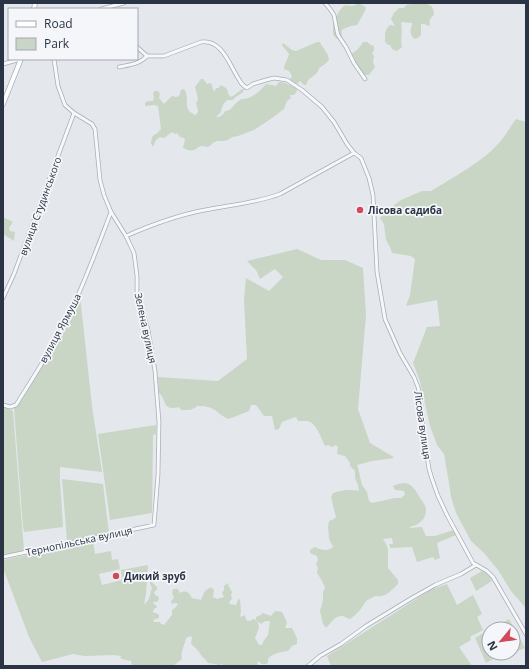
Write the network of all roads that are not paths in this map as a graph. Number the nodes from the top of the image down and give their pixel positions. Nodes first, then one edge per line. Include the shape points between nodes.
1 (124, 3) edge
2 (325, 3) edge
3 (104, 8) edge
4 (138, 48) edge
5 (147, 56) junction
6 (17, 60) edge
7 (21, 60) edge
8 (54, 60) edge
9 (3, 64) edge
10 (119, 67) dead end
11 (365, 79) dead end
12 (3, 104) edge
13 (74, 113) junction
14 (354, 153) junction
15 (111, 212) junction
16 (126, 236) junction
17 (3, 298) edge
18 (3, 405) edge
19 (154, 525) joint
20 (3, 557) edge
21 (476, 566) junction
22 (526, 634) edge
23 (308, 666) edge

1 - 3 street
2 - 11 street via 334,15 338,35
4 - 5 street
5 - 10 street via 137,63
5 - 14 street, Лісова вулиця via 164,56 205,41 217,46 247,88 274,78 287,80 302,90 330,116
6 - 9 street
7 - 12 street
8 - 13 street, Зелена вулиця via 63,100
13 - 15 street, Зелена вулиця via 92,124 95,129 100,180
13 - 17 street, вулиця Студинського via 20,261
14 - 16 street via 280,194 248,203 203,210 146,227
14 - 21 street, Лісова вулиця via 365,167 372,190 377,272 385,319 418,387 432,480 447,516
15 - 16 street, Зелена вулиця
15 - 18 street, вулиця Ярмуша via 69,316 16,405
16 - 19 street, Зелена вулиця via 134,253 137,293 148,330 155,371 159,422
19 - 20 street, Тернопільська вулиця
21 - 22 street, Лісова вулиця via 493,578
21 - 23 street via 412,598

